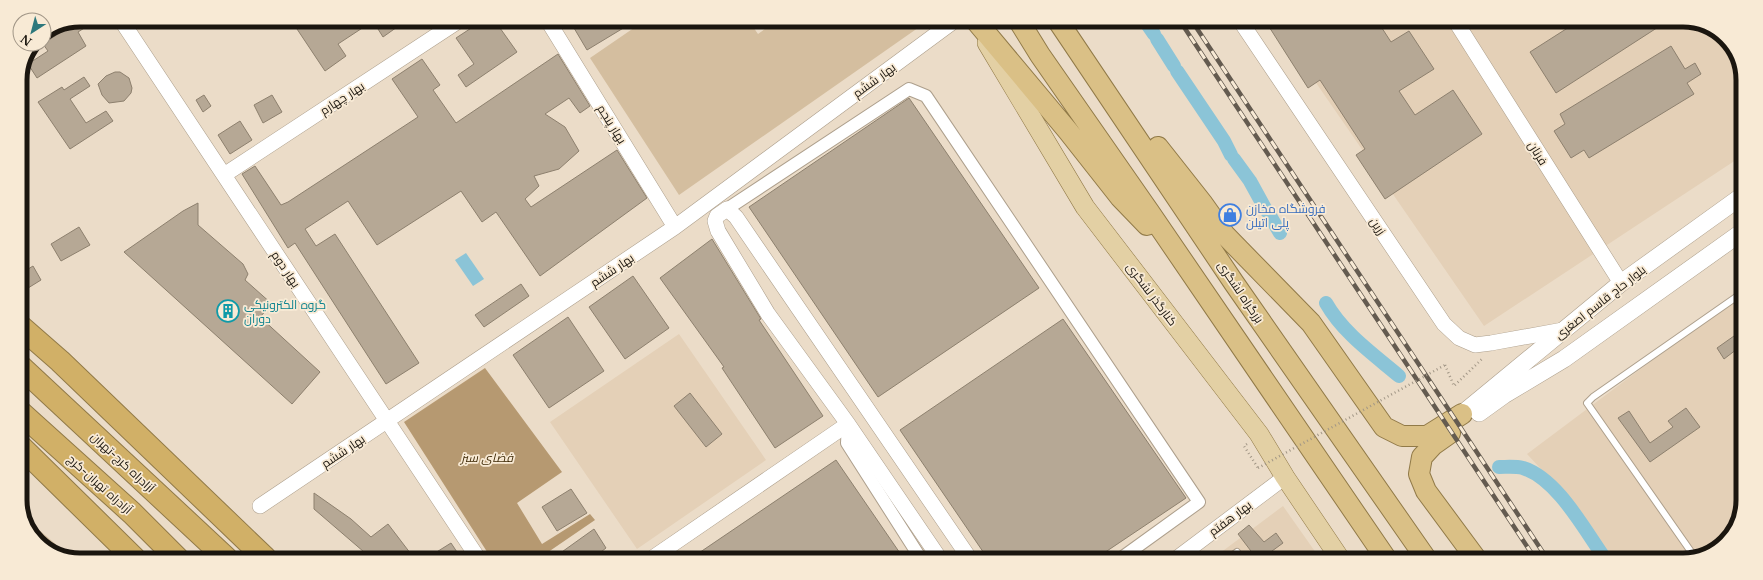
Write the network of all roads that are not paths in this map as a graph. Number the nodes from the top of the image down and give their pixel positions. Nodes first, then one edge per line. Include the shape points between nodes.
1 (126, 27) edge
2 (449, 27) edge
3 (552, 27) edge
4 (946, 27) edge
5 (979, 27) edge
6 (980, 27) edge
7 (1023, 27) edge
8 (1062, 27) edge
9 (1244, 27) edge
10 (1459, 27) edge
11 (1106, 91) junction
12 (224, 175) junction
13 (1736, 200) edge
14 (727, 209) junction
15 (675, 227) junction
16 (1736, 236) edge
17 (1193, 278) junction
18 (1621, 283) junction
19 (1736, 297) edge
20 (1602, 298) junction
21 (1616, 321) junction
22 (1563, 330) junction
23 (27, 332) edge
24 (27, 373) edge
25 (1465, 417) junction
26 (27, 418) edge
27 (387, 422) junction
28 (848, 424) junction
29 (27, 453) edge
30 (1285, 477) junction
31 (260, 506) dead end
32 (1691, 552) edge
33 (129, 553) edge
34 (172, 553) edge
35 (221, 553) edge
36 (260, 553) edge
37 (475, 553) edge
38 (660, 553) edge
39 (917, 553) edge
40 (936, 553) edge
41 (966, 553) edge
42 (1128, 553) edge
43 (1184, 553) edge
44 (1336, 553) edge
45 (1382, 553) edge
46 (1422, 553) edge
47 (1472, 553) edge

1 - 12 street, بهار دوم
2 - 12 street, بهار چهارم
3 - 15 street, بهار پنجم
4 - 15 street, بهار ششم
5 - 30 main road, کنارگذر لشگری via 1085,207 1259,434
6 - 17 highway via 1120,197
7 - 17 highway
8 - 11 highway, بزرگراه لشگری
9 - 22 street, زرین via 1444,324 1459,338 1475,345
10 - 18 street, فرنان
11 - 25 highway via 1145,130 1225,235 1311,323 1384,427 1402,436 1427,436
11 - 46 highway, بزرگراه لشگری via 1234,283
12 - 27 street, بهار دوم
13 - 18 main road, بلوار حاج قاسم اصغری
14 - 28 street via 717,216 715,221 718,231 768,314
14 - 41 street via 736,217
14 - 42 street via 909,89 926,96 1199,502
15 - 27 street, بهار ششم
16 - 21 main road, بلوار حاج قاسم اصغری
17 - 45 highway
18 - 20 main road, بلوار حاج قاسم اصغری
19 - 32 lane via 1587,403
20 - 21 main road
20 - 22 main road, بلوار حاج قاسم اصغری
21 - 25 main road, بلوار حاج قاسم اصغری via 1564,359
22 - 25 main road, بلوار حاج قاسم اصغری
23 - 36 highway
24 - 35 highway, آزادراه کرج-تهران
25 - 47 highway via 1422,457 1419,474 1426,490
26 - 34 highway, آزادراه تهران-کرج via 132,513
27 - 31 street, بهار ششم
27 - 37 street, بهار دوم
28 - 38 street
28 - 39 street via 847,443
28 - 40 street
29 - 33 highway
30 - 43 street, بهار هفتم
30 - 44 main road, کنارگذر لشگری

